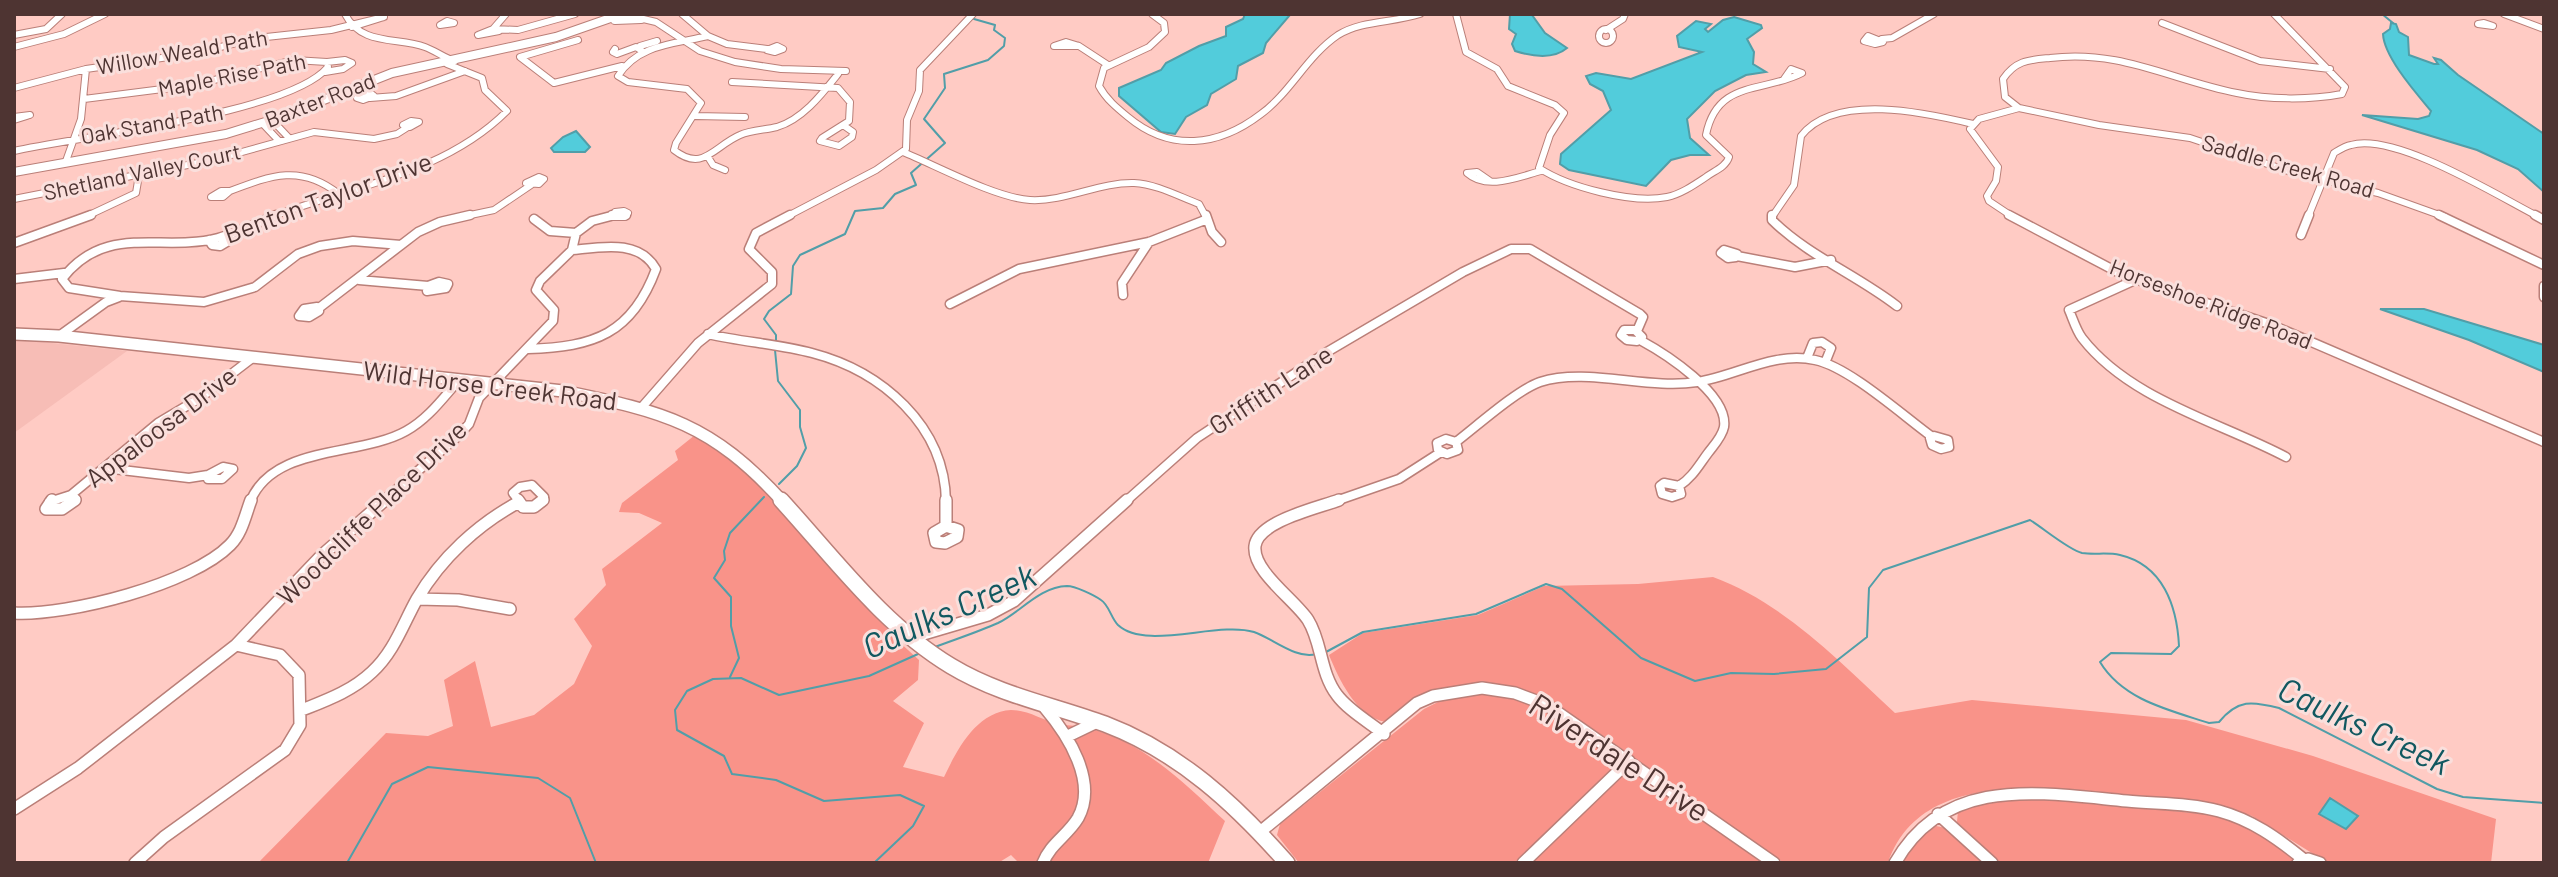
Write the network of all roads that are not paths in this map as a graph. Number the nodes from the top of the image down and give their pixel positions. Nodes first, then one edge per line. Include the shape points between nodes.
1 (62, 14) edge
2 (105, 14) edge
3 (345, 14) edge
4 (448, 14) edge
5 (506, 14) edge
6 (575, 14) edge
7 (622, 14) edge
8 (682, 14) edge
9 (973, 14) edge
10 (1152, 14) edge
11 (1420, 14) edge
12 (1456, 14) edge
13 (1625, 14) edge
14 (1934, 14) edge
15 (2274, 14) edge
16 (2504, 14) edge
17 (387, 16) edge
18 (640, 16) edge
19 (2512, 17) junction
20 (604, 21) junction
21 (443, 22) dead end
22 (2162, 23) dead end
23 (2487, 23) dead end
24 (352, 26) junction
25 (2544, 29) edge
26 (1606, 30) dead end
27 (14, 35) edge
28 (708, 36) junction
29 (1882, 39) dead end
30 (578, 40) dead end
31 (657, 41) dead end
32 (685, 42) junction
33 (548, 44) junction
34 (1079, 46) dead end
35 (14, 47) edge
36 (615, 49) dead end
37 (639, 49) junction
38 (767, 49) dead end
39 (434, 51) junction
40 (472, 54) junction
41 (448, 60) junction
42 (1108, 65) junction
43 (416, 66) junction
44 (622, 66) junction
45 (327, 67) joint
46 (86, 69) junction
47 (2330, 69) junction
48 (465, 71) junction
49 (835, 71) junction
50 (846, 71) dead end
51 (1784, 79) dead end
52 (732, 82) dead end
53 (825, 87) junction
54 (14, 88) edge
55 (370, 98) dead end
56 (84, 99) junction
57 (2019, 108) junction
58 (695, 116) junction
59 (745, 117) dead end
60 (267, 121) junction
61 (1973, 124) junction
62 (843, 125) junction
63 (408, 127) dead end
64 (75, 138) junction
65 (289, 138) junction
66 (279, 141) junction
67 (14, 151) edge
68 (903, 152) junction
69 (708, 157) junction
70 (66, 161) junction
71 (725, 170) dead end
72 (1541, 171) junction
73 (14, 172) edge
74 (139, 175) junction
75 (2325, 178) junction
76 (1490, 181) dead end
77 (531, 185) dead end
78 (230, 191) dead end
79 (339, 194) junction
80 (14, 199) edge
81 (611, 216) dead end
82 (534, 219) dead end
83 (1205, 220) junction
84 (2544, 220) edge
85 (576, 233) junction
86 (2301, 235) dead end
87 (1149, 242) junction
88 (1221, 242) dead end
89 (14, 243) edge
90 (401, 245) junction
91 (572, 250) junction
92 (1737, 256) dead end
93 (1831, 260) junction
94 (2544, 265) edge
95 (64, 273) junction
96 (14, 279) edge
97 (359, 280) junction
98 (2135, 280) junction
99 (428, 286) dead end
100 (2544, 286) edge
101 (1123, 295) dead end
102 (2544, 297) edge
103 (117, 298) junction
104 (950, 304) dead end
105 (1897, 306) dead end
106 (319, 308) dead end
107 (14, 334) edge
108 (708, 334) junction
109 (59, 336) junction
110 (528, 349) junction
111 (1807, 358) junction
112 (251, 359) junction
113 (1825, 363) junction
114 (459, 380) junction
115 (1697, 382) junction
116 (493, 384) junction
117 (642, 407) junction
118 (1931, 436) dead end
119 (2544, 442) edge
120 (2286, 457) dead end
121 (105, 468) junction
122 (208, 475) dead end
123 (1679, 486) dead end
124 (71, 495) dead end
125 (519, 502) dead end
126 (946, 526) dead end
127 (417, 599) junction
128 (510, 609) dead end
129 (14, 613) edge
130 (913, 640) junction
131 (236, 645) junction
132 (1040, 703) junction
133 (302, 710) junction
134 (1099, 721) junction
135 (1384, 734) junction
136 (1068, 736) junction
137 (1629, 761) junction
138 (14, 809) edge
139 (1938, 814) junction
140 (1260, 832) junction
141 (2300, 861) edge
142 (135, 863) edge
143 (1043, 863) edge
144 (1287, 863) edge
145 (1523, 863) edge
146 (1774, 863) edge
147 (1895, 863) edge
148 (1992, 863) edge
149 (2320, 863) edge

1 - 27 street via 46,29
2 - 35 street via 64,34
3 - 24 street
4 - 21 street
5 - 6 street via 494,24 496,30 518,30
7 - 18 street
7 - 20 main road, Baxter Road
8 - 28 street
9 - 68 street via 920,70
10 - 42 street via 1163,25 1158,43
11 - 42 street via 1341,33 1273,105 1204,141 1174,142 1146,133 1101,91 1098,80
12 - 72 street via 1466,52 1497,69 1508,86 1562,110 1563,118 1538,165
13 - 26 street
14 - 29 street
15 - 47 street
16 - 19 street
17 - 24 street, Willow Weald Path
18 - 20 main road
18 - 32 street
19 - 23 street
19 - 25 street
20 - 33 main road, Baxter Road
22 - 47 street via 2260,61
24 - 39 street, Benton Taylor Drive
24 - 46 street, Willow Weald Path
28 - 32 street
28 - 38 street
30 - 33 street
31 - 37 street
32 - 37 street
32 - 49 street via 755,67
33 - 40 main road, Baxter Road
33 - 44 street via 520,57 554,83
34 - 42 street
36 - 37 street via 617,54
37 - 44 street
39 - 40 main road
39 - 41 street, Benton Taylor Drive
39 - 43 main road
40 - 41 main road, Baxter Road
41 - 43 main road, Baxter Road
41 - 48 street, Benton Taylor Drive
43 - 60 main road, Baxter Road
44 - 58 street via 618,76 624,81 687,89 701,103
45 - 56 street, Maple Rise Path via 290,60 213,82
45 - 64 street, Oak Stand Path via 269,99 215,115
46 - 54 street, Willow Weald Path
46 - 56 street
47 - 57 street via 2345,87 2338,97 2264,97 2110,57 2037,57 2021,61 2003,76 2005,97
48 - 55 street via 396,96
48 - 79 street, Benton Taylor Drive via 485,82 485,90 506,107 505,114 433,162
49 - 50 street
49 - 53 street via 838,74
51 - 72 street via 1748,87 1725,100 1706,135 1729,157 1727,163 1669,196 1610,191
52 - 53 street
53 - 62 street via 838,88 849,97 852,107
53 - 69 street via 789,122 740,135
56 - 64 street
57 - 61 street
57 - 75 street, Saddle Creek Road via 2190,138
58 - 59 street
58 - 69 street via 674,150 682,156
60 - 65 street
60 - 66 street
60 - 70 main road, Baxter Road via 182,143
61 - 93 street via 1912,110 1880,109 1837,115 1805,129 1798,144 1794,186 1771,217 1786,234
61 - 98 street, Horseshoe Ridge Road via 1971,132 1999,170 1989,201
62 - 62 street via 822,138 820,141 839,146 852,137
63 - 65 street, Shetland Valley Court via 373,140 335,131
64 - 67 street, Oak Stand Path
64 - 70 street
65 - 66 street, Shetland Valley Court
66 - 74 street, Shetland Valley Court
68 - 83 street via 1007,195 1037,201 1118,185 1149,185 1199,204
68 - 108 street via 751,237 749,249 774,280
69 - 71 street
70 - 73 main road, Baxter Road
72 - 76 street
74 - 80 street, Shetland Valley Court
74 - 89 street via 136,193 118,205
75 - 84 street via 2340,147 2377,144 2425,159
75 - 86 street
75 - 94 street, Saddle Creek Road via 2422,207
77 - 90 street via 504,206 428,226
78 - 79 street via 298,173 326,182
79 - 95 street, Benton Taylor Drive via 227,235 230,240 220,246 209,240 123,243 88,254
81 - 85 street
82 - 85 street via 550,231
83 - 87 street
83 - 88 street
85 - 91 street
87 - 101 street via 1122,283
87 - 104 street via 1019,269
90 - 97 street
90 - 103 street, Benton Taylor Drive via 353,241 320,246 298,254 255,287 216,300
91 - 110 street, Woodcliffe Place Drive via 537,285 555,318
91 - 110 street via 634,250 652,260 656,269 640,306 602,335 571,347
92 - 93 street via 1800,269
93 - 105 street
95 - 96 street
95 - 103 street, Benton Taylor Drive via 69,288
97 - 99 street
97 - 106 street
98 - 119 street, Horseshoe Ridge Road via 2272,325
98 - 120 street via 2069,310 2094,354 2167,400
100 - 102 street
103 - 109 street
107 - 109 main road, Wild Horse Creek Road
108 - 117 street
108 - 126 street via 841,362 905,403 938,452 947,488
109 - 112 main road, Wild Horse Creek Road
110 - 116 street, Woodcliffe Place Drive
111 - 113 street
111 - 113 street via 1813,343 1822,342 1831,348
111 - 115 street via 1781,357
112 - 114 main road, Wild Horse Creek Road
112 - 121 street, Appaloosa Drive via 158,423
113 - 118 street
114 - 116 main road, Wild Horse Creek Road
114 - 129 street via 408,430 378,443 310,456 275,473 248,500 243,527 219,556 92,604
115 - 123 street via 1724,418 1724,430
115 - 130 street, Griffith Lane via 1638,335 1640,314 1530,249 1511,249 1327,352 1197,438 1014,601
115 - 135 street via 1569,377 1535,384 1456,442 1439,441 1441,452 1399,479 1263,531 1255,546 1259,565 1309,621 1332,688
116 - 117 main road, Wild Horse Creek Road
116 - 131 street, Woodcliffe Place Drive via 457,437 321,556
117 - 130 main road, Wild Horse Creek Road via 696,428 740,458
121 - 122 street via 189,478
121 - 124 street, Appaloosa Drive
125 - 127 street via 485,524
127 - 128 street
127 - 133 street via 371,674 344,693
130 - 132 main road, Wild Horse Creek Road via 994,688
131 - 133 street via 280,655 290,663 299,675
131 - 138 street, Woodcliffe Place Drive via 78,768
132 - 134 main road, Wild Horse Creek Road
132 - 136 street
133 - 142 street via 300,725 285,750
134 - 136 street
134 - 140 main road, Wild Horse Creek Road via 1172,756 1233,803
135 - 137 street, Riverdale Drive via 1429,697 1464,689 1502,689 1547,705
135 - 140 street, Riverdale Drive
136 - 143 street via 1085,793 1078,818
137 - 145 street
137 - 146 street, Riverdale Drive
139 - 141 street via 1976,798 2033,792 2217,810 2269,831
139 - 147 street via 1909,840
139 - 148 street
140 - 144 main road, Wild Horse Creek Road
141 - 149 street

